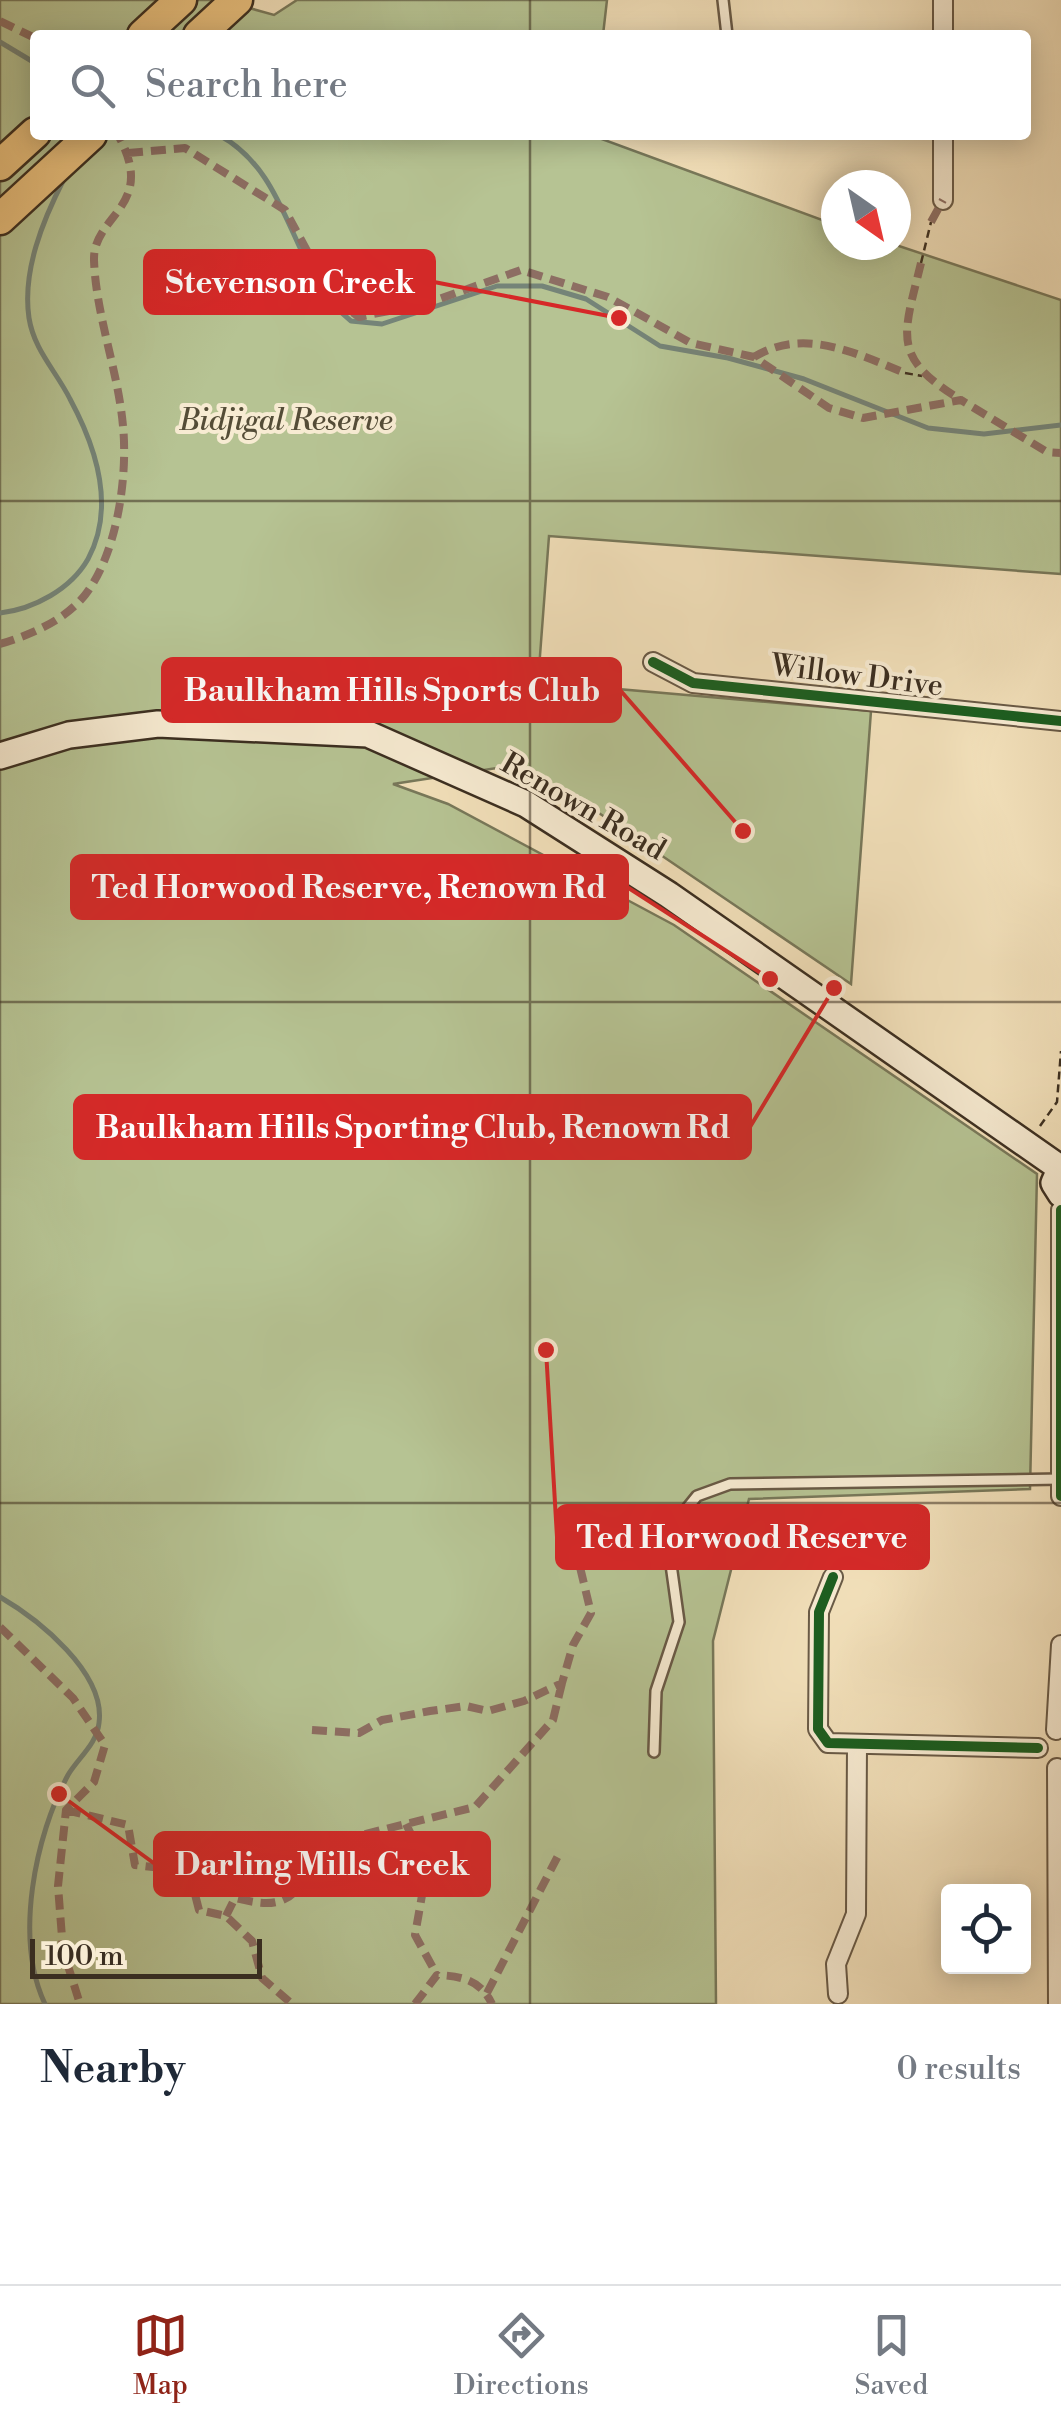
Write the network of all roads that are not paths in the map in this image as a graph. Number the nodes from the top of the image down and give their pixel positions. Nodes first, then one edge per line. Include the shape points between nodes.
1 (181, 0) edge
2 (723, 0) edge
3 (943, 0) edge
4 (148, 30) edge
5 (726, 30) edge
6 (943, 30) edge
7 (30, 138) edge
8 (86, 140) edge
9 (943, 140) edge
10 (0, 165) edge
11 (942, 200) dead end
12 (0, 219) edge
13 (653, 662) dead end
14 (1061, 721) edge
15 (0, 756) edge
16 (1060, 1167) edge
17 (1061, 1194) edge
18 (1061, 1210) edge
19 (1059, 1419) edge
20 (1061, 1479) edge
21 (1061, 1496) edge
22 (833, 1577) dead end
23 (1061, 1645) edge
24 (1058, 1730) edge
25 (857, 1746) junction
26 (1038, 1748) junction
27 (654, 1752) dead end
28 (1059, 1767) edge
29 (1059, 1844) edge
30 (838, 1994) dead end
31 (1058, 2004) edge

1 - 4 highway
2 - 5 lane
3 - 6 street
7 - 10 highway
8 - 12 highway
9 - 11 street
13 - 14 street, Willow Drive via 693,682
15 - 16 main road, Renown Road via 69,735 158,724 368,734 526,804 669,895
16 - 17 main road via 1054,1183
18 - 19 street
19 - 20 street
20 - 21 street
20 - 27 lane via 730,1484 697,1496 676,1522 668,1550 679,1622 656,1692
22 - 25 street via 819,1612 818,1729 828,1743
23 - 24 street
24 - 26 street via 1046,1734
25 - 26 street
25 - 30 street via 856,1914 836,1964
26 - 28 street via 1041,1759
28 - 29 street
29 - 31 street

